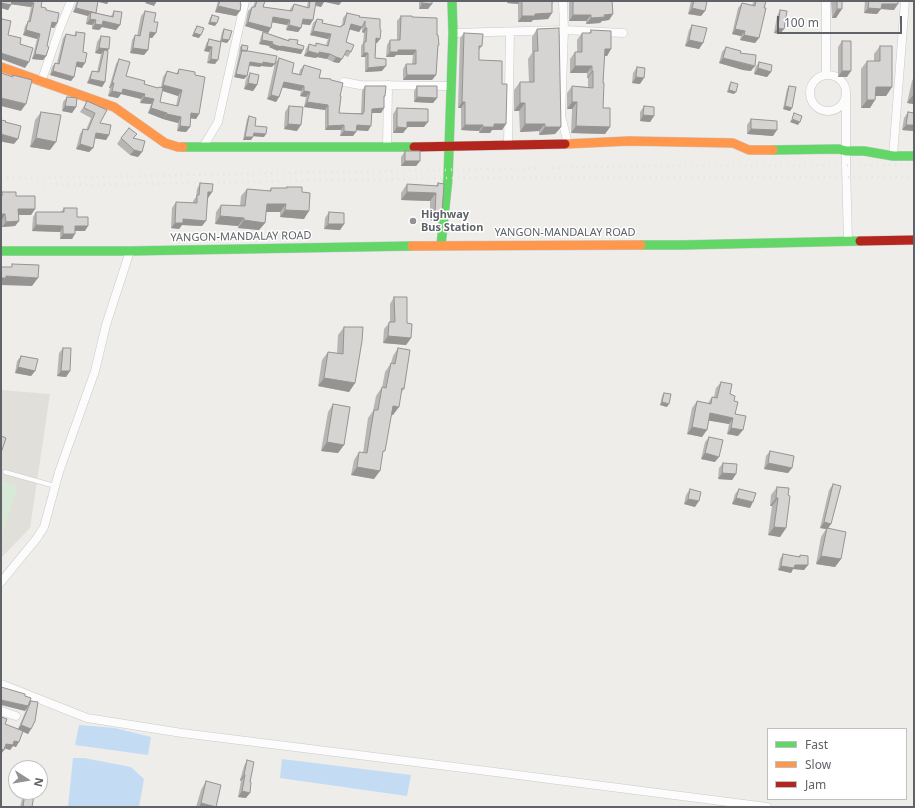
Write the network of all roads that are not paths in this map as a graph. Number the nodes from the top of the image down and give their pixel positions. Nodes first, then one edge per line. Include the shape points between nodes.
1 (72, 1) edge
2 (245, 1) edge
3 (452, 1) edge
4 (563, 1) edge
5 (826, 1) edge
6 (905, 1) edge
7 (564, 30) junction
8 (510, 32) junction
9 (453, 33) junction
10 (623, 33) dead end
11 (1, 67) edge
12 (826, 75) junction
13 (42, 82) junction
14 (344, 82) edge
15 (388, 85) junction
16 (451, 86) junction
17 (846, 94) junction
18 (508, 144) junction
19 (568, 144) junction
20 (449, 146) junction
21 (203, 147) junction
22 (387, 147) junction
23 (846, 151) junction
24 (893, 156) junction
25 (914, 156) edge
26 (914, 240) edge
27 (848, 241) junction
28 (441, 245) junction
29 (130, 251) junction
30 (1, 252) edge
31 (4, 472) dead end
32 (56, 486) junction
33 (1, 582) edge
34 (1, 684) edge
35 (1, 711) edge
36 (16, 716) dead end
37 (767, 807) edge

1 - 13 street
2 - 21 street via 218,122
3 - 9 main road
4 - 7 street
5 - 12 street
6 - 24 street
7 - 8 street
7 - 10 street
7 - 19 street via 561,116
8 - 9 street
8 - 18 street
9 - 16 main road
11 - 13 main road
12 - 17 street via 838,78 843,83
12 - 17 street via 815,81 810,92 810,98 817,108 822,111 833,111 842,104
13 - 21 main road via 114,107 165,143 178,147
14 - 15 street
15 - 16 street
15 - 22 street
16 - 20 main road
17 - 23 street
18 - 19 main road
18 - 20 main road
19 - 23 main road via 629,141 734,143 749,150
20 - 22 main road
20 - 28 main road
21 - 22 main road
23 - 24 main road
23 - 27 street
24 - 25 main road
26 - 27 main road, YANGON-MANDALAY ROAD
27 - 28 main road, YANGON-MANDALAY ROAD via 682,245
28 - 29 main road, YANGON-MANDALAY ROAD
29 - 30 main road, YANGON-MANDALAY ROAD
29 - 32 street via 106,325 95,371
31 - 32 lane
32 - 33 street via 44,527
34 - 37 street via 94,720
35 - 36 street

